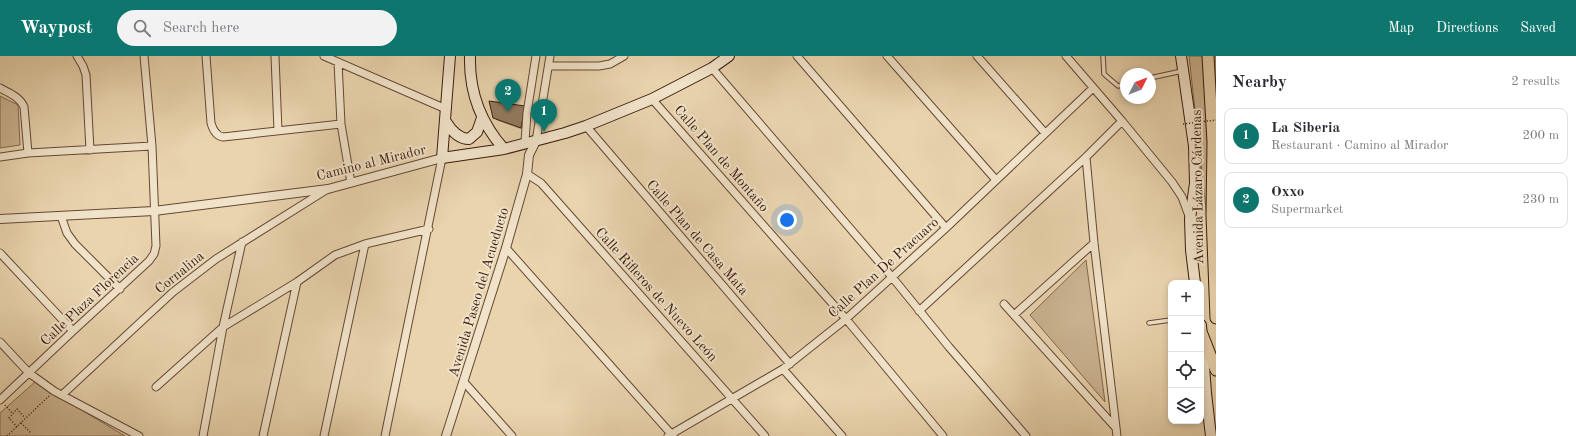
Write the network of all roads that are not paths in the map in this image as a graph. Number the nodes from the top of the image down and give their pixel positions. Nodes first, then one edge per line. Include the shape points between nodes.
1 (77, 56) edge
2 (144, 56) edge
3 (206, 56) edge
4 (275, 56) edge
5 (324, 56) edge
6 (450, 56) edge
7 (470, 56) edge
8 (536, 56) edge
9 (550, 56) edge
10 (624, 56) edge
11 (729, 56) edge
12 (797, 56) edge
13 (887, 56) edge
14 (977, 56) edge
15 (1066, 56) edge
16 (1103, 56) edge
17 (1181, 56) edge
18 (1208, 56) edge
19 (338, 62) junction
20 (549, 66) junction
21 (712, 68) junction
22 (1183, 71) junction
23 (1156, 77) edge
24 (1120, 86) edge
25 (0, 88) edge
26 (1093, 88) junction
27 (652, 99) junction
28 (446, 109) junction
29 (482, 118) junction
30 (1122, 121) junction
31 (446, 122) junction
32 (341, 124) junction
33 (586, 126) junction
34 (278, 131) junction
35 (1045, 133) junction
36 (536, 141) junction
37 (526, 142) junction
38 (152, 146) junction
39 (504, 149) junction
40 (90, 150) junction
41 (28, 153) junction
42 (529, 155) junction
43 (0, 157) edge
44 (1086, 157) junction
45 (442, 158) junction
46 (527, 174) junction
47 (996, 180) junction
48 (351, 183) junction
49 (328, 189) junction
50 (154, 210) junction
51 (61, 216) junction
52 (0, 219) edge
53 (1190, 219) junction
54 (946, 228) junction
55 (428, 229) junction
56 (242, 242) junction
57 (1094, 243) junction
58 (365, 244) junction
59 (506, 248) junction
60 (0, 253) edge
61 (892, 276) junction
62 (1195, 280) edge
63 (297, 282) junction
64 (120, 289) junction
65 (1004, 304) dead end
66 (919, 311) junction
67 (1014, 315) junction
68 (1216, 318) edge
69 (846, 319) junction
70 (1168, 320) edge
71 (1149, 323) dead end
72 (223, 327) junction
73 (73, 331) junction
74 (1204, 335) edge
75 (0, 342) edge
76 (1203, 352) edge
77 (790, 364) junction
78 (783, 369) junction
79 (1216, 370) edge
80 (29, 373) junction
81 (464, 382) junction
82 (156, 387) dead end
83 (62, 395) junction
84 (732, 399) junction
85 (2, 402) edge
86 (1116, 428) junction
87 (511, 435) edge
88 (671, 435) edge
89 (139, 436) edge
90 (203, 436) edge
91 (263, 436) edge
92 (324, 436) edge
93 (385, 436) edge
94 (446, 436) edge
95 (765, 436) edge
96 (842, 436) edge
97 (943, 436) edge
98 (1026, 436) edge
99 (1117, 436) edge
100 (1211, 436) edge

1 - 40 street via 86,75
2 - 38 street, Calle Plaza Florencia
3 - 34 street via 211,123 215,133 223,137
4 - 34 street
5 - 19 street
6 - 28 main road
7 - 29 main road via 472,89
8 - 37 street, Avenida Paseo del Acueducto via 527,112
9 - 20 street, Avenida Paseo del Acueducto
10 - 20 street via 610,64 599,66
11 - 21 main road, Camino al Mirador
12 - 54 street
13 - 47 street
14 - 35 street
15 - 26 street
16 - 24 lane via 1104,74
17 - 22 main road
18 - 68 highway, Avenida Lázaro Cárdenas via 1213,142 1212,223
19 - 28 street
19 - 32 street
20 - 36 street, Avenida Paseo del Acueducto
21 - 27 main road, Camino al Mirador
21 - 61 street
22 - 23 lane
22 - 53 main road via 1194,146 1195,183
25 - 41 street via 23,102
26 - 30 street
26 - 35 street, Calle Plan De Pracuaro
27 - 33 main road, Camino al Mirador
27 - 69 street, Calle Plan de Montaño
28 - 31 main road
29 - 31 main road via 477,132 469,139 458,136
29 - 39 main road
30 - 44 street
30 - 53 street via 1178,190
31 - 45 main road
32 - 34 street
32 - 48 street
33 - 36 main road, Camino al Mirador
33 - 77 street, Calle Plan de Casa Mata
35 - 47 street, Calle Plan De Pracuaro
36 - 37 main road, Camino al Mirador
36 - 42 street, Avenida Paseo del Acueducto
37 - 39 main road, Camino al Mirador
37 - 42 street, Avenida Paseo del Acueducto
38 - 40 street
38 - 50 street, Calle Plaza Florencia
39 - 45 main road, Camino al Mirador
40 - 41 street
41 - 43 street
42 - 46 street, Avenida Paseo del Acueducto
44 - 57 street
44 - 66 street
45 - 48 street, Camino al Mirador
45 - 55 street
46 - 59 street, Avenida Paseo del Acueducto
46 - 84 street, Calle Rifleros de Nuevo León via 541,183
47 - 54 street, Calle Plan De Pracuaro
48 - 49 street, Camino al Mirador
49 - 50 street, Camino al Mirador
49 - 56 street, Cornalina
50 - 51 street, Camino al Mirador
50 - 64 street, Calle Plaza Florencia via 154,254
51 - 52 street, Camino al Mirador
51 - 64 street via 67,233 75,244
53 - 62 main road
54 - 61 street, Calle Plan De Pracuaro
55 - 58 street
55 - 93 street
56 - 72 street
56 - 83 street, Cornalina via 173,292
57 - 67 street
57 - 86 street
58 - 63 street via 335,255
58 - 92 street
59 - 81 street, Avenida Paseo del Acueducto
59 - 88 street
60 - 73 street
61 - 66 street
61 - 69 street, Calle Plan De Pracuaro
63 - 72 street
63 - 91 street
64 - 73 street, Calle Plaza Florencia
65 - 67 street
66 - 98 street
67 - 86 street
69 - 77 street, Calle Plan De Pracuaro
69 - 97 street, Calle Plan de Montaño
70 - 71 lane
72 - 82 street
72 - 90 street
73 - 80 street, Calle Plaza Florencia
74 - 79 highway
75 - 80 street
76 - 100 main road
77 - 78 street, Calle Plan De Pracuaro
78 - 84 street, Calle Plan De Pracuaro
78 - 96 street
80 - 83 street
80 - 85 street, Calle Plaza Florencia
81 - 87 street
81 - 94 street, Avenida Paseo del Acueducto
83 - 89 street
84 - 88 street, Calle Plan De Pracuaro
84 - 95 street, Calle Rifleros de Nuevo León
86 - 99 street

